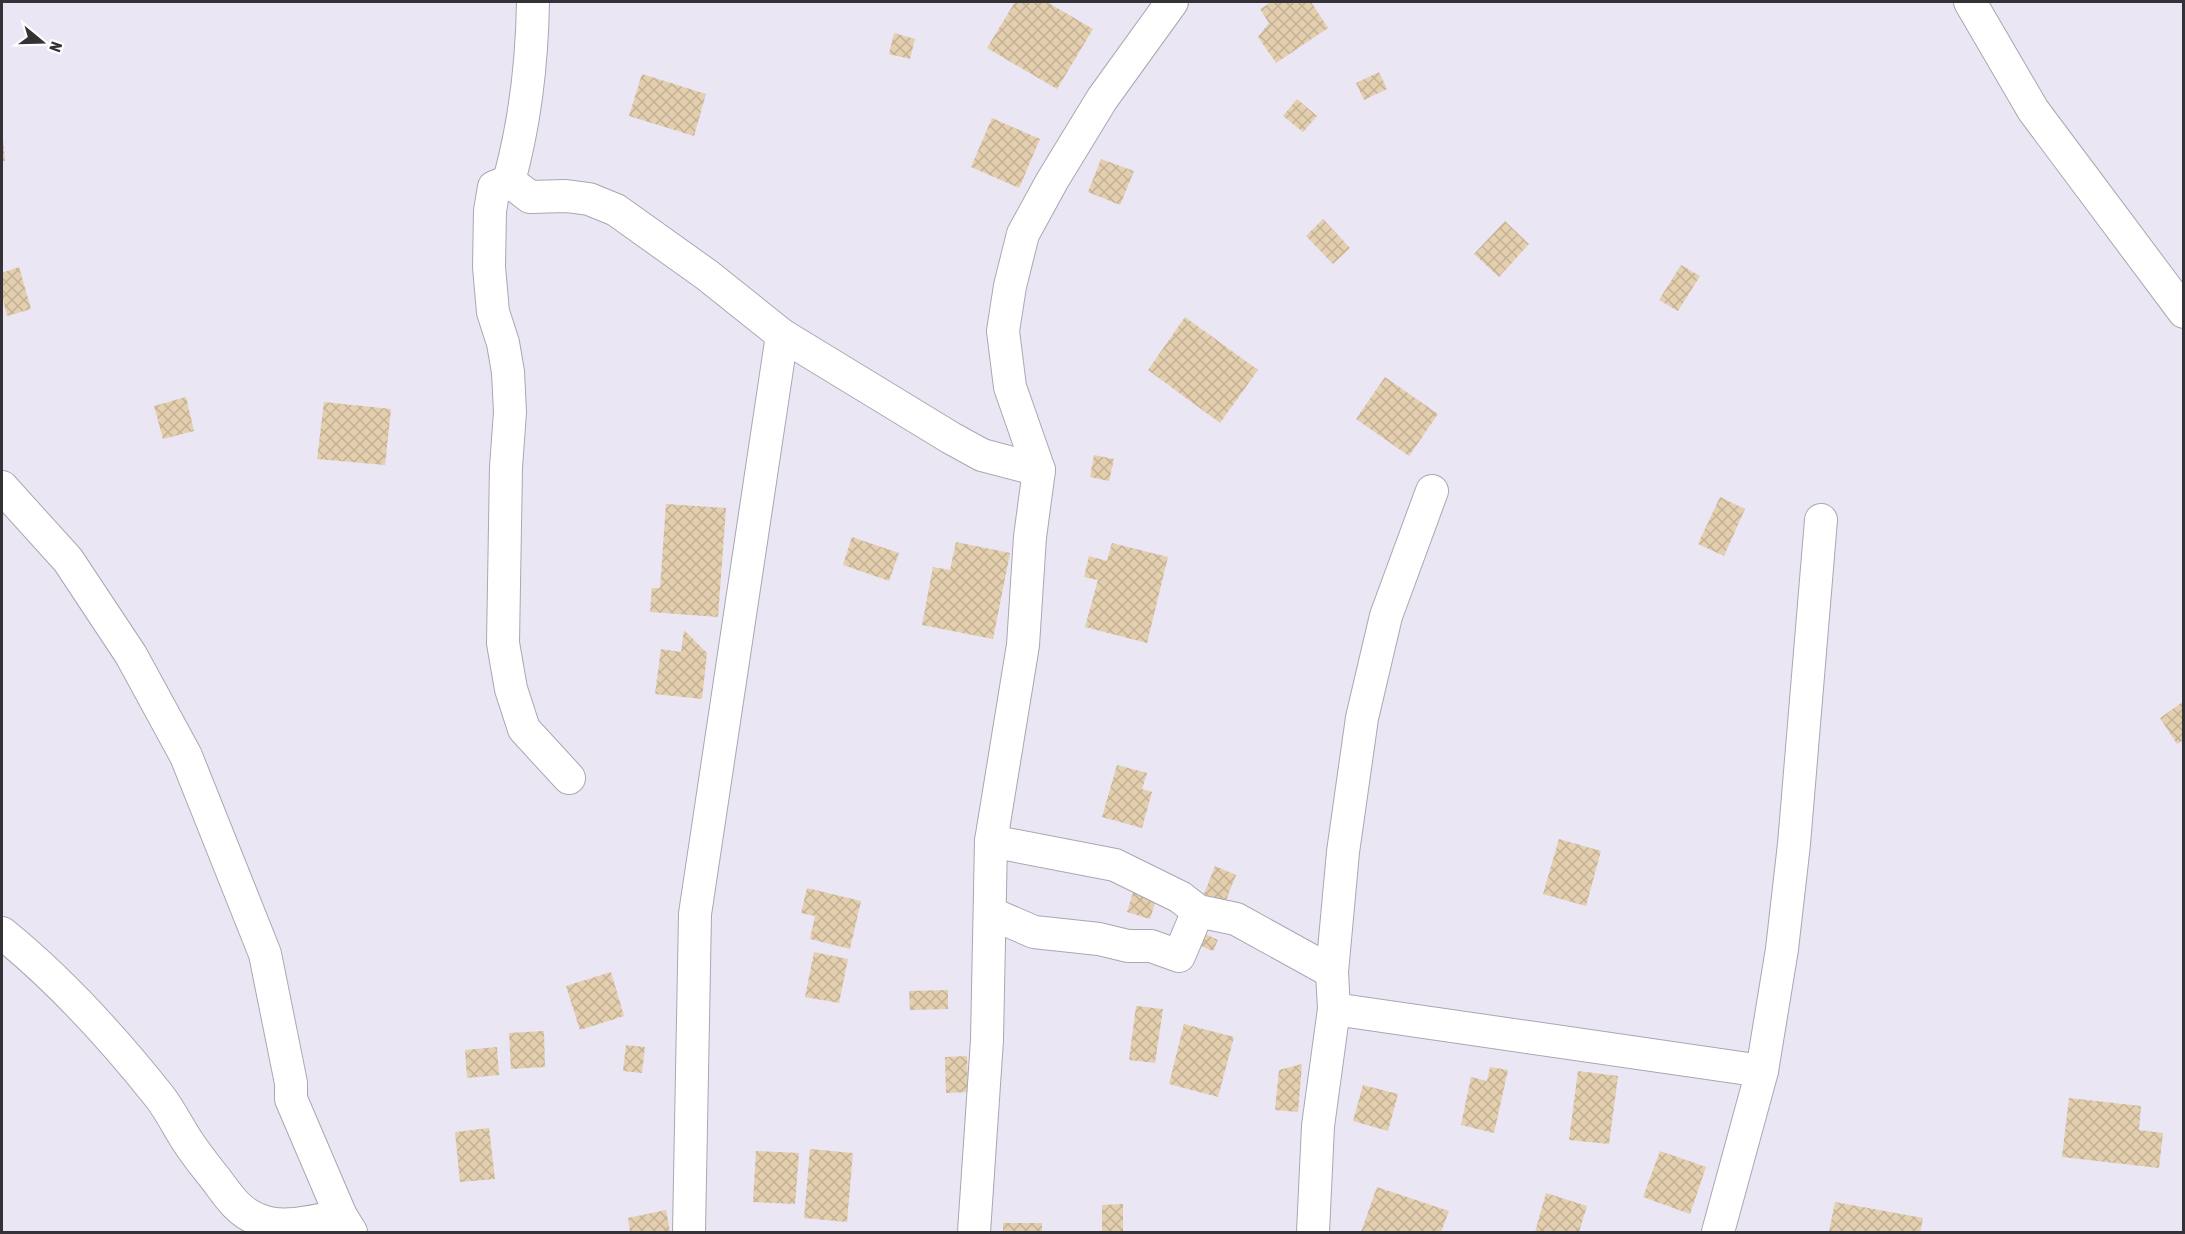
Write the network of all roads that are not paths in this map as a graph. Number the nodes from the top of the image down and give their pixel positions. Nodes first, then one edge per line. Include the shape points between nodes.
1 (533, 2) edge
2 (1172, 2) edge
3 (1970, 2) edge
4 (509, 181) junction
5 (2184, 312) edge
6 (782, 335) junction
7 (1039, 470) junction
8 (2, 487) edge
9 (1432, 490) dead end
10 (1821, 520) dead end
11 (569, 778) dead end
12 (991, 841) junction
13 (1198, 910) junction
14 (990, 913) junction
15 (2, 933) edge
16 (1332, 972) junction
17 (1334, 1009) junction
18 (1762, 1071) junction
19 (346, 1224) edge
20 (689, 1233) edge
21 (974, 1233) edge
22 (1313, 1233) edge
23 (1718, 1233) edge

1 - 4 street via 520,139
2 - 7 street via 1102,99 1023,234 1004,331 1011,387
3 - 5 street via 2033,110
4 - 6 street via 530,197 589,199 616,210
4 - 11 street via 494,187 489,235 493,312 503,343 509,392 503,643 524,729
6 - 7 street via 982,455
6 - 20 street via 695,914
7 - 12 street via 1023,645
8 - 19 street via 68,560 131,655 186,756 265,954 291,1100
9 - 16 street via 1386,616 1362,718 1343,852
10 - 18 street via 1794,844
12 - 13 street via 1115,865
12 - 14 street
13 - 14 street via 1179,956 1151,946 1034,932
13 - 16 street via 1236,919
14 - 21 street via 987,1040
15 - 19 street via 81,1006 132,1062 236,1205 255,1219 272,1225
16 - 17 street
17 - 18 street
17 - 22 street via 1318,1126
18 - 23 street

